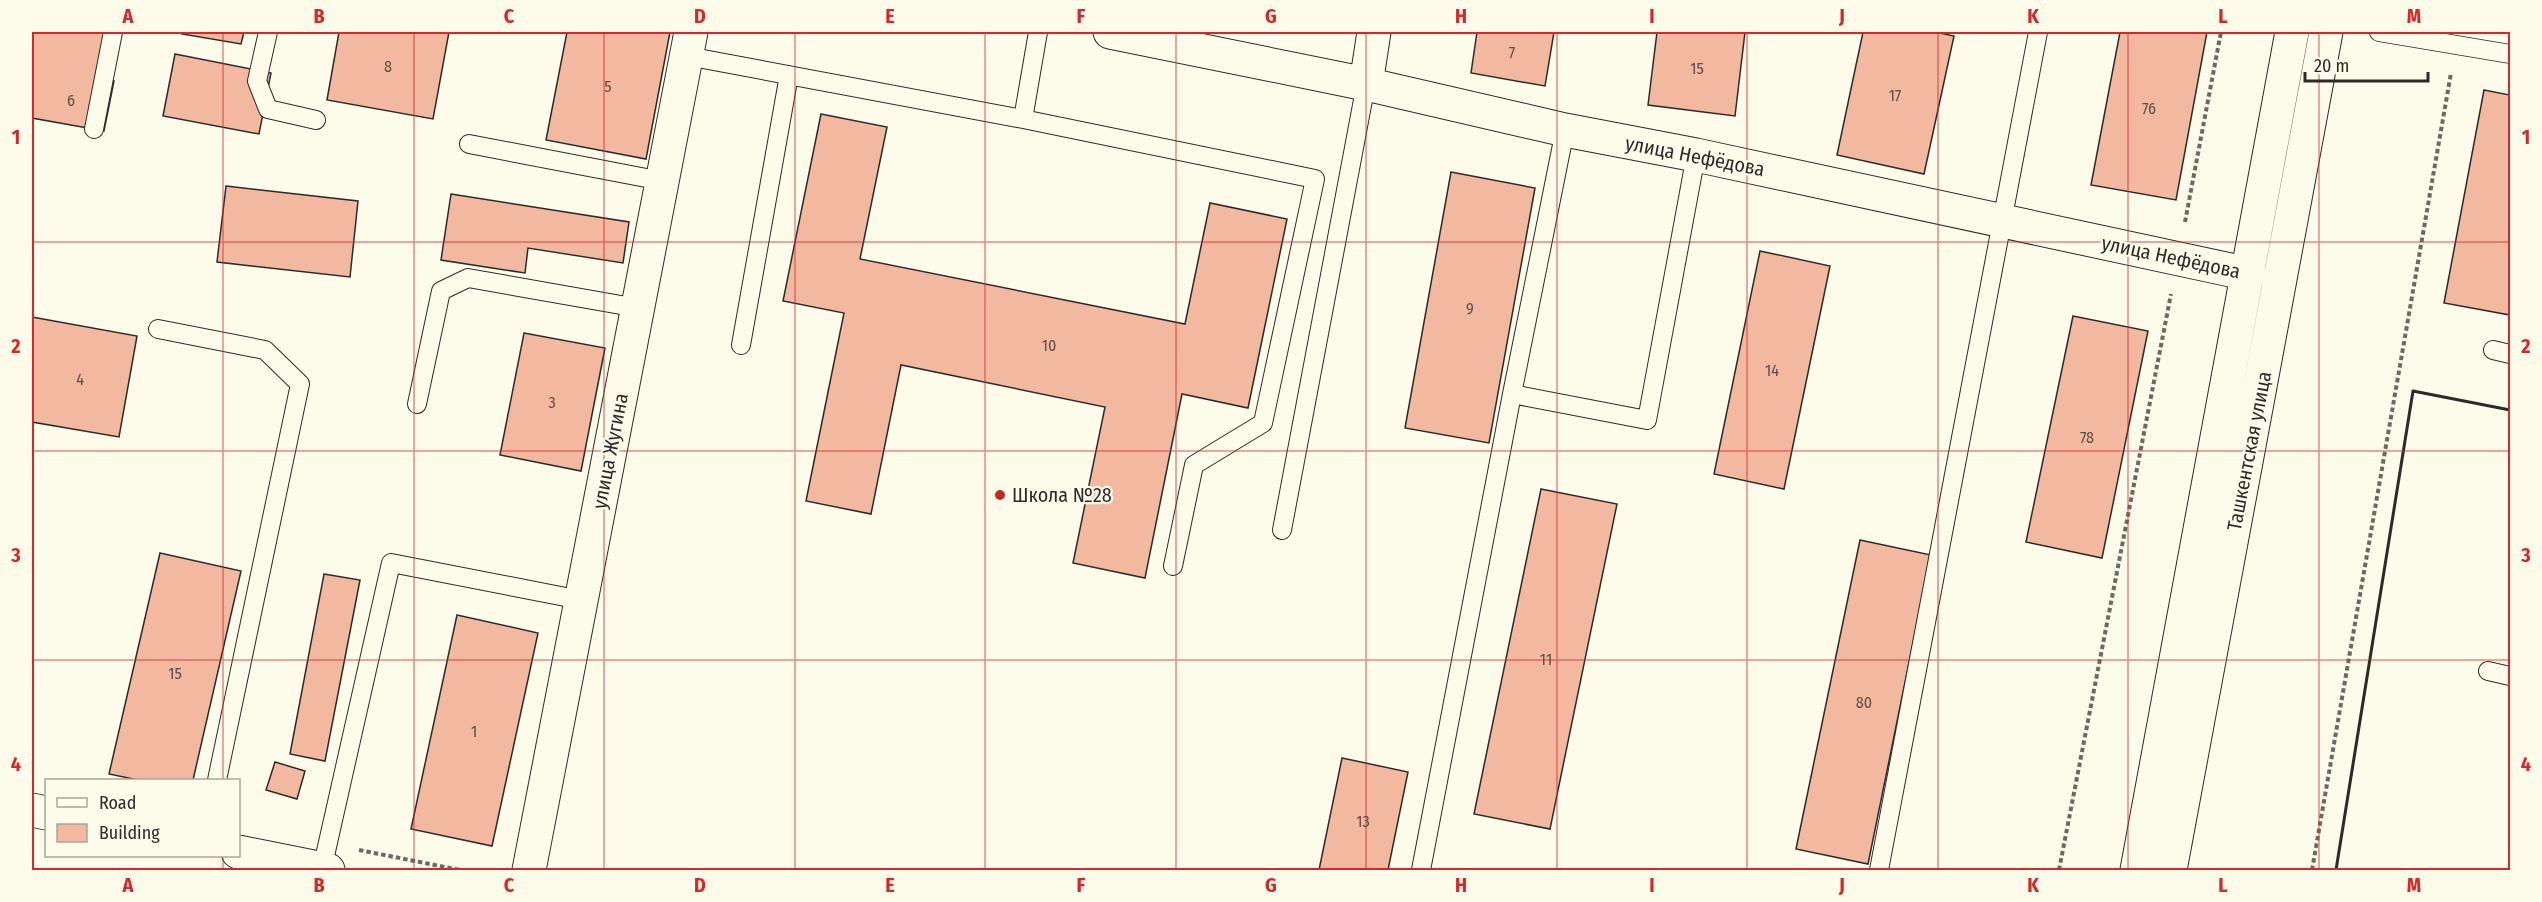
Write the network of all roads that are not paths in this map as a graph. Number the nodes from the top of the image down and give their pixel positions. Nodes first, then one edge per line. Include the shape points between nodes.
1 (113, 32) edge
2 (268, 32) edge
3 (1038, 32) edge
4 (1110, 32) edge
5 (1374, 32) edge
6 (2038, 32) edge
7 (2292, 32) edge
8 (2326, 32) edge
9 (2379, 32) edge
10 (689, 44) edge
11 (2511, 54) edge
12 (789, 75) junction
13 (1366, 84) junction
14 (1023, 119) junction
15 (316, 120) dead end
16 (94, 129) dead end
17 (1565, 130) junction
18 (469, 144) dead end
19 (1696, 155) junction
20 (662, 181) junction
21 (2004, 221) junction
22 (2249, 274) junction
23 (2281, 279) junction
24 (638, 308) junction
25 (158, 328) dead end
26 (741, 345) dead end
27 (1512, 394) junction
28 (417, 405) dead end
29 (1282, 530) dead end
30 (1173, 566) dead end
31 (581, 600) junction
32 (2488, 671) dead end
33 (2511, 676) edge
34 (217, 779) edge
35 (240, 852) edge
36 (325, 870) edge
37 (529, 870) edge
38 (1421, 870) edge
39 (1879, 870) edge
40 (2138, 870) edge
41 (2170, 870) edge

1 - 16 lane
2 - 15 lane via 258,81 268,109
3 - 14 lane
4 - 13 street, улица Нефёдова
5 - 13 street
6 - 21 lane
7 - 22 street, Ташкентская улица
8 - 23 street, Ташкентская улица
9 - 11 lane
10 - 12 lane
10 - 20 street, улица Жугина
12 - 14 lane
12 - 26 lane
13 - 17 street, улица Нефёдова
13 - 29 lane
14 - 30 lane via 1315,179 1263,423 1194,465
17 - 19 street, улица Нефёдова
17 - 27 lane
18 - 20 lane
19 - 21 street, улица Нефёдова
19 - 27 lane via 1647,420
20 - 24 street, улица Жугина
21 - 22 street, улица Нефёдова
21 - 39 lane
22 - 23 street, улица Нефёдова
22 - 40 street, Ташкентская улица
23 - 41 street, Ташкентская улица
24 - 28 lane via 468,278 441,291
24 - 31 street, улица Жугина
25 - 34 lane via 265,350 300,384
27 - 38 lane
31 - 36 lane via 391,562
31 - 37 street, улица Жугина
32 - 33 lane
35 - 36 street

